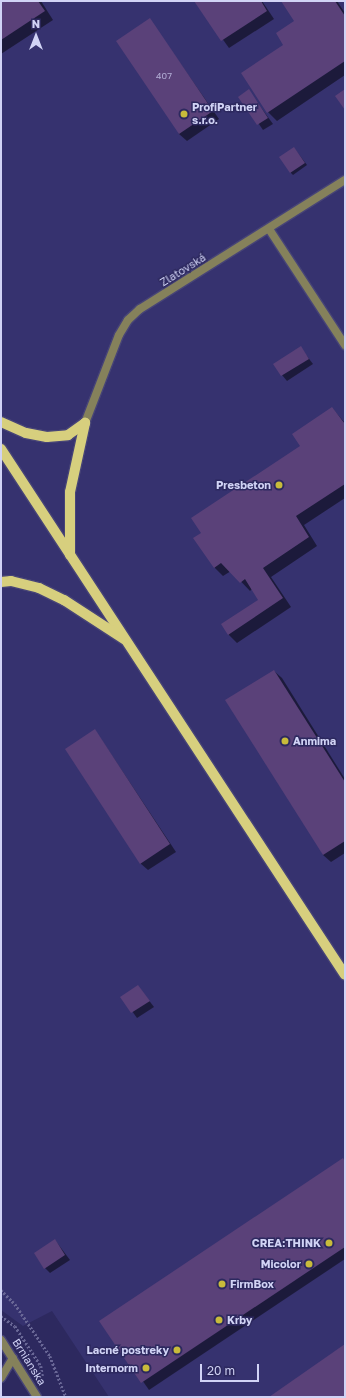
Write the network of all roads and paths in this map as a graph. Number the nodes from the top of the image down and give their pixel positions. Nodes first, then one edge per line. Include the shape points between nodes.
1 (345, 180) edge
2 (269, 229) junction
3 (345, 345) edge
4 (1, 422) edge
5 (85, 423) junction
6 (1, 449) edge
7 (70, 554) junction
8 (1, 582) edge
9 (127, 641) junction
10 (345, 975) edge
11 (1, 1290) edge
12 (1, 1316) edge
13 (1, 1340) edge
14 (13, 1358) junction
15 (1, 1378) edge
16 (46, 1384) dead end
17 (38, 1397) edge
18 (66, 1397) edge

1 - 2 street, Zlatovská
2 - 3 street
2 - 5 street, Zlatovská via 140,309 128,320 109,355
4 - 5 main road via 26,433 47,438 68,434
5 - 7 main road via 70,492
6 - 7 main road
7 - 9 main road
8 - 9 main road via 39,588 64,600
9 - 10 main road
11 - 18 path via 14,1304 50,1356
12 - 16 path via 15,1326 42,1366
13 - 14 street, Brnianska
14 - 15 street
14 - 17 street, Brnianska

